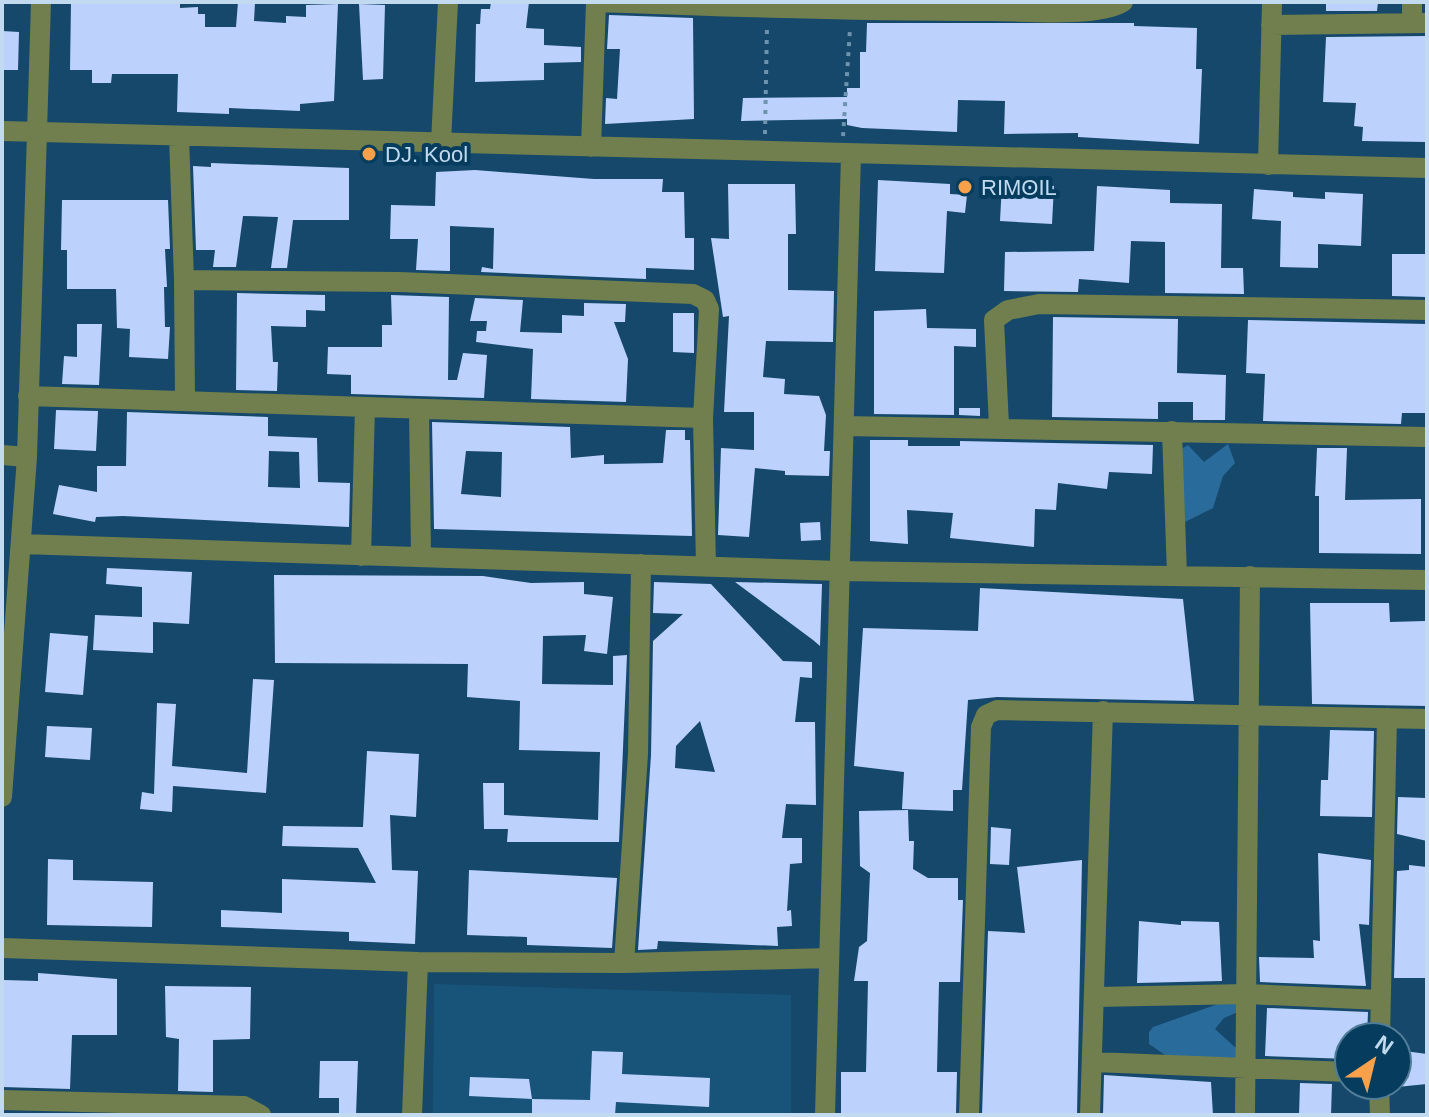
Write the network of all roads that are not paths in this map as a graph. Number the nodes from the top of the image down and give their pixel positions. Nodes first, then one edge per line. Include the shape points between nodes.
1 (41, 2) edge
2 (448, 2) edge
3 (596, 2) edge
4 (1123, 2) edge
5 (1272, 2) edge
6 (1412, 2) edge
7 (650, 3) edge
8 (1058, 6) edge
9 (1419, 23) edge
10 (1271, 25) junction
11 (2, 131) edge
12 (35, 132) junction
13 (179, 136) junction
14 (441, 142) junction
15 (591, 147) junction
16 (847, 154) junction
17 (1268, 165) junction
18 (1427, 168) edge
19 (184, 280) junction
20 (1427, 310) edge
21 (28, 396) junction
22 (185, 399) junction
23 (365, 407) junction
24 (419, 409) junction
25 (703, 418) junction
26 (844, 426) junction
27 (999, 426) junction
28 (1172, 431) junction
29 (1427, 437) edge
30 (2, 455) edge
31 (27, 457) junction
32 (15, 530) edge
33 (421, 555) junction
34 (361, 556) junction
35 (641, 564) junction
36 (706, 567) junction
37 (840, 571) junction
38 (1177, 575) junction
39 (1250, 576) junction
40 (1427, 580) edge
41 (1103, 711) junction
42 (1247, 713) junction
43 (1387, 718) junction
44 (1427, 719) edge
45 (2, 797) edge
46 (2, 948) edge
47 (829, 958) junction
48 (418, 962) junction
49 (624, 963) junction
50 (1247, 994) junction
51 (1096, 997) junction
52 (1380, 1000) junction
53 (1380, 1021) edge
54 (1094, 1062) junction
55 (1246, 1068) junction
56 (1333, 1071) edge
57 (2, 1100) edge
58 (261, 1115) edge
59 (412, 1115) edge
60 (825, 1115) edge
61 (969, 1115) edge
62 (1090, 1115) edge
63 (1245, 1115) edge

1 - 12 street
2 - 14 street
3 - 7 street
3 - 15 street
4 - 8 street via 1114,8
5 - 10 street
6 - 9 street
7 - 8 street via 851,11
9 - 10 street
10 - 17 street
11 - 12 street
12 - 13 street
12 - 21 street
13 - 14 street
13 - 19 street
14 - 15 street
15 - 16 street
16 - 17 street
16 - 26 street
17 - 18 street
19 - 22 street
19 - 25 street via 415,282 693,294 709,309
20 - 27 street via 1039,304 1008,310 994,320
21 - 22 street
21 - 31 street
22 - 23 street
23 - 24 street
23 - 34 street
24 - 25 street
24 - 33 street
25 - 36 street
26 - 27 street
26 - 37 street
27 - 28 street
28 - 29 street
28 - 38 street
30 - 31 street
31 - 32 street
32 - 34 street
32 - 45 street
33 - 34 street
33 - 35 street
35 - 36 street
35 - 49 street via 638,754
36 - 37 street
37 - 38 street
37 - 47 street
38 - 39 street
39 - 40 street
39 - 42 street
41 - 42 street
41 - 51 street
41 - 61 street via 997,710 986,715 981,727
42 - 43 street
42 - 50 street
43 - 44 street
43 - 52 street
46 - 48 street
47 - 49 street
47 - 60 street
48 - 49 street
48 - 59 street
50 - 51 street
50 - 52 street
50 - 55 street
51 - 54 street
52 - 53 street
54 - 55 street
54 - 62 street
55 - 56 street
55 - 63 street
57 - 58 street via 244,1106

